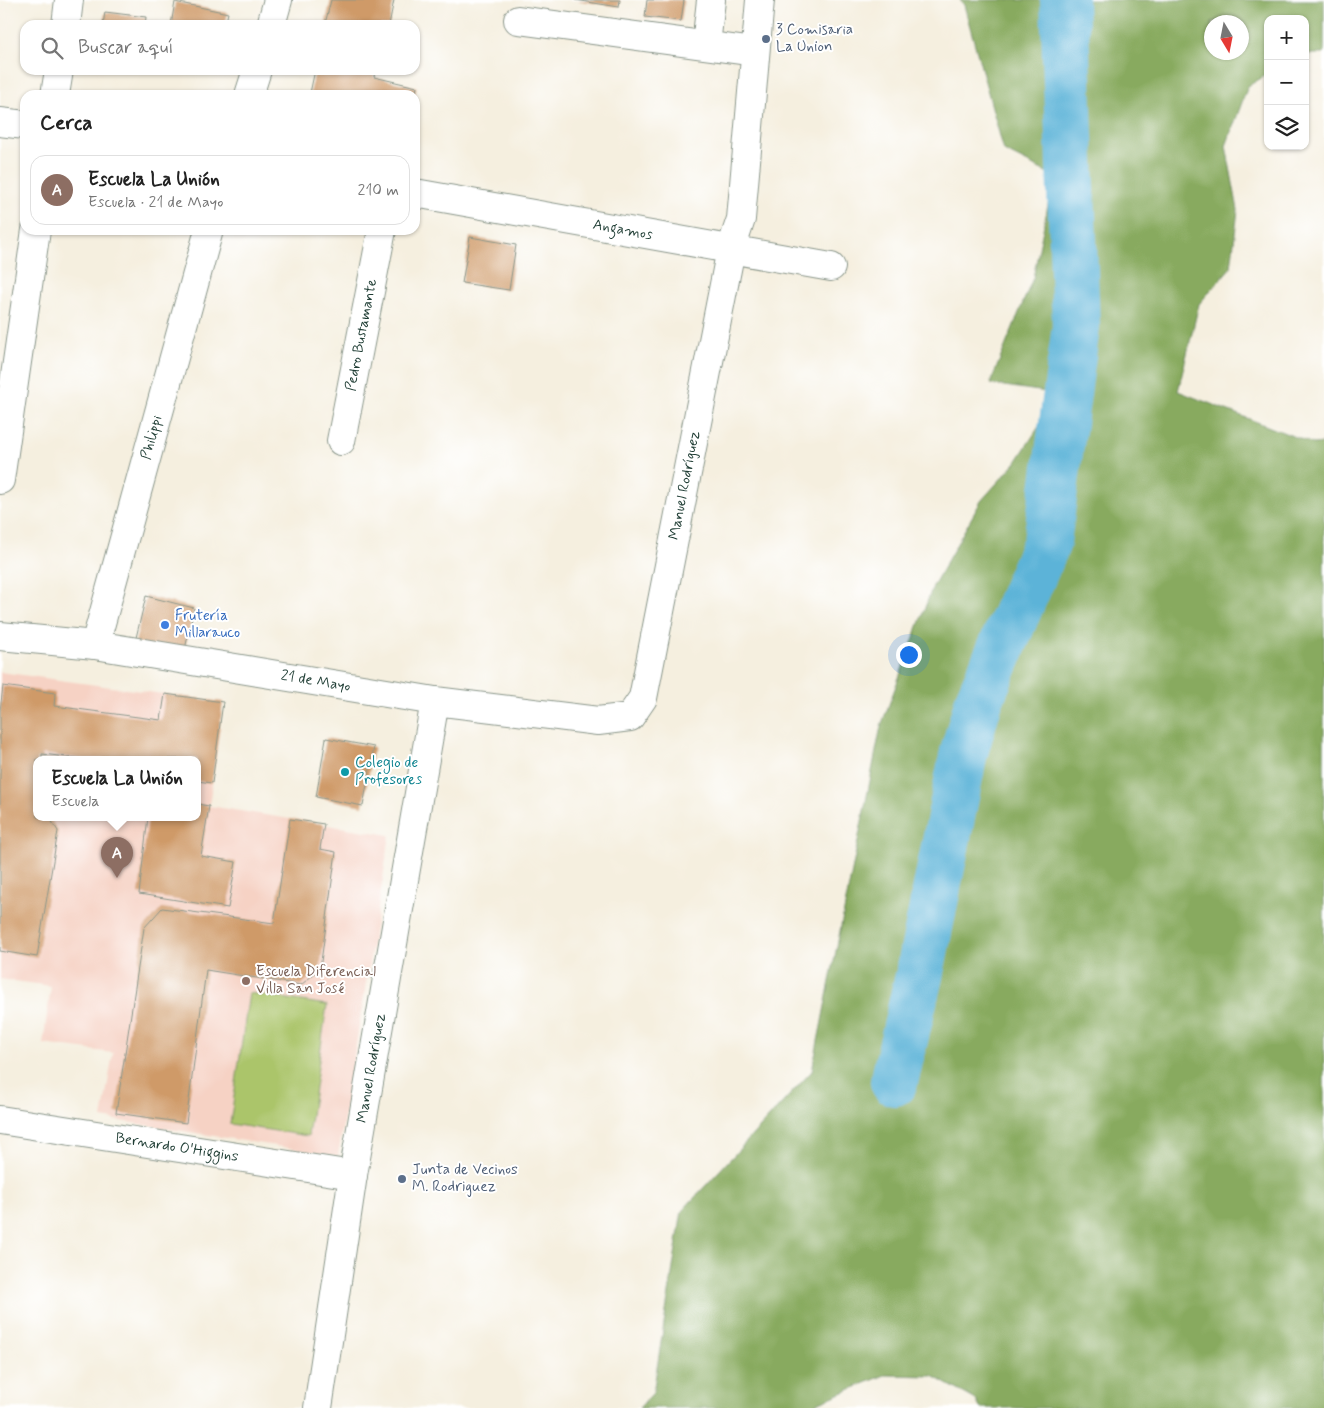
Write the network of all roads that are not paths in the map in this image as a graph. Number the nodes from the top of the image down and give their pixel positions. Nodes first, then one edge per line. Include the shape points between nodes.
1 (69, 0) edge
2 (278, 0) edge
3 (711, 0) edge
4 (760, 0) edge
5 (67, 20) edge
6 (272, 20) edge
7 (518, 20) dead end
8 (706, 46) junction
9 (755, 52) junction
10 (58, 75) edge
11 (255, 75) edge
12 (56, 90) edge
13 (251, 90) edge
14 (0, 122) edge
15 (20, 124) edge
16 (420, 195) edge
17 (35, 235) edge
18 (209, 235) edge
19 (381, 235) edge
20 (732, 250) junction
21 (832, 267) dead end
22 (341, 441) dead end
23 (0, 480) edge
24 (0, 636) edge
25 (95, 645) junction
26 (435, 701) junction
27 (630, 717) joint
28 (0, 1120) edge
29 (353, 1175) junction
30 (318, 1408) edge

1 - 5 street
2 - 6 street
3 - 8 street
4 - 9 street, Manuel Rodríguez
7 - 8 street
8 - 9 street
9 - 20 street, Manuel Rodríguez via 741,219
10 - 12 street
11 - 13 street
14 - 15 street
16 - 20 street, Angamos
17 - 23 street
18 - 25 street, Philippi
19 - 22 street, Pedro Bustamante
20 - 21 street, Angamos
20 - 27 street, Manuel Rodríguez via 643,698
24 - 25 street, 21 de Mayo
25 - 26 street, 21 de Mayo
26 - 27 street, 21 de Mayo via 598,721
26 - 29 street, Manuel Rodríguez
28 - 29 street, Bernardo O'Higgins
29 - 30 street, Manuel Rodríguez

